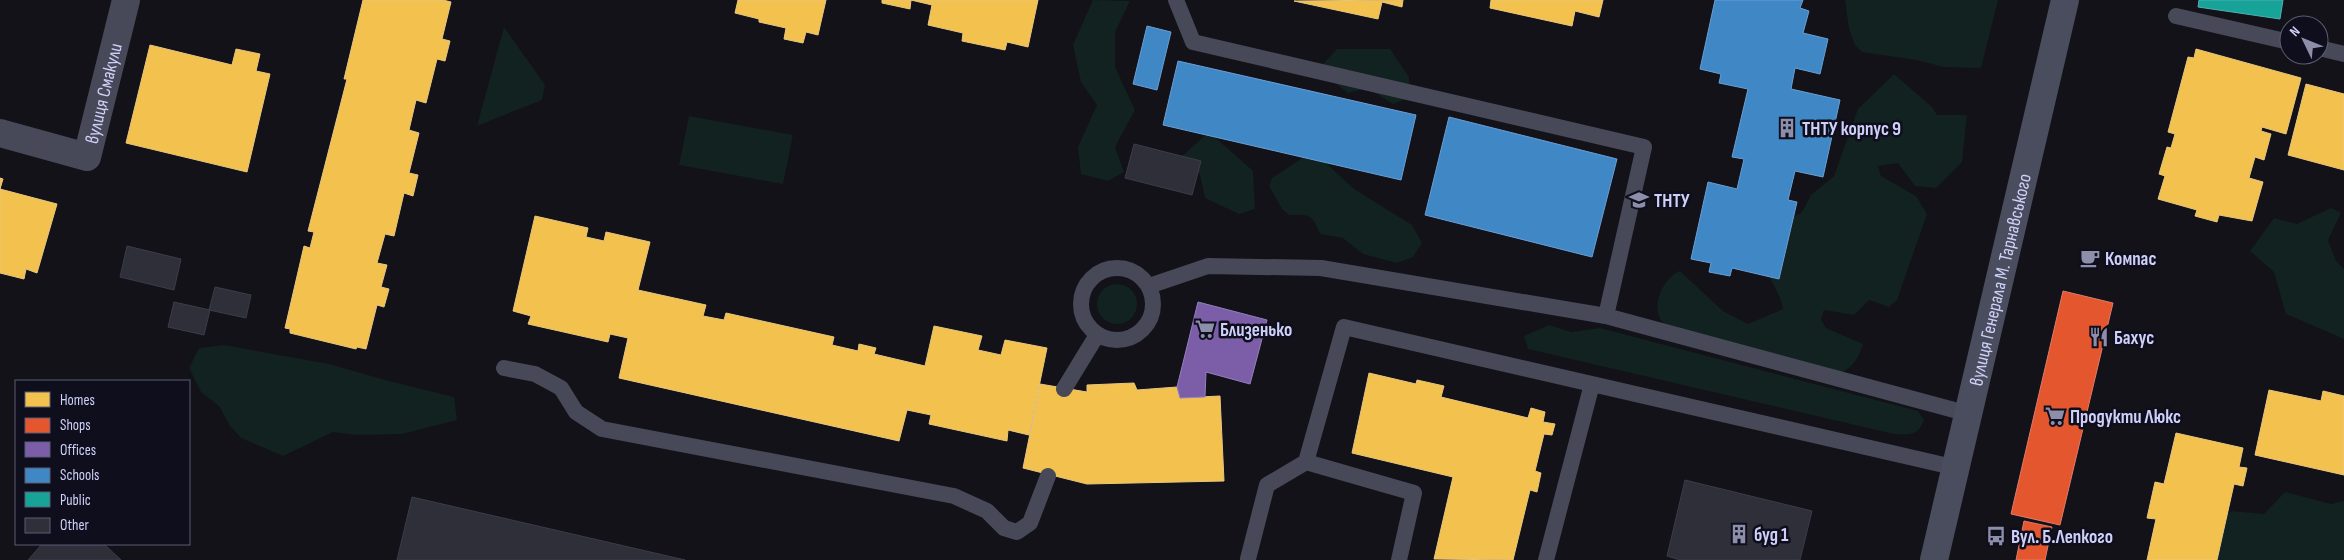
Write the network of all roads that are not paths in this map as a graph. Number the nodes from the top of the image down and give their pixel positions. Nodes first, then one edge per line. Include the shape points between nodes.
1 (126, 0) edge
2 (1176, 0) edge
3 (2065, 0) edge
4 (2176, 16) dead end
5 (2279, 40) edge
6 (2329, 50) edge
7 (2344, 54) edge
8 (0, 133) edge
9 (1149, 286) junction
10 (1606, 316) junction
11 (1097, 335) junction
12 (504, 368) dead end
13 (1592, 384) junction
14 (1064, 389) dead end
15 (1969, 414) junction
16 (1306, 462) junction
17 (1957, 468) junction
18 (1048, 476) dead end
19 (1248, 559) edge
20 (1399, 560) edge
21 (1546, 560) edge
22 (1934, 560) edge

1 - 8 street, вулиця Смакули via 87,157
2 - 10 lane via 1193,42 1644,147
3 - 15 main road, вулиця Генерала М. Тарнавського
4 - 5 lane
6 - 7 lane
9 - 10 lane via 1208,266 1321,268
9 - 11 lane via 1154,298 1153,310 1142,331 1121,341
9 - 11 lane via 1142,277 1120,268 1109,268 1089,282 1081,304 1083,316
10 - 15 lane
11 - 14 lane
12 - 18 lane via 536,374 561,388 576,412 602,429 954,496 987,511 1004,528 1017,532 1030,523
13 - 16 lane via 1344,327
13 - 17 lane
13 - 21 lane
15 - 17 main road, вулиця Генерала М. Тарнавського
16 - 19 lane via 1267,485
16 - 20 lane via 1414,493
17 - 22 main road, вулиця Генерала М. Тарнавського

